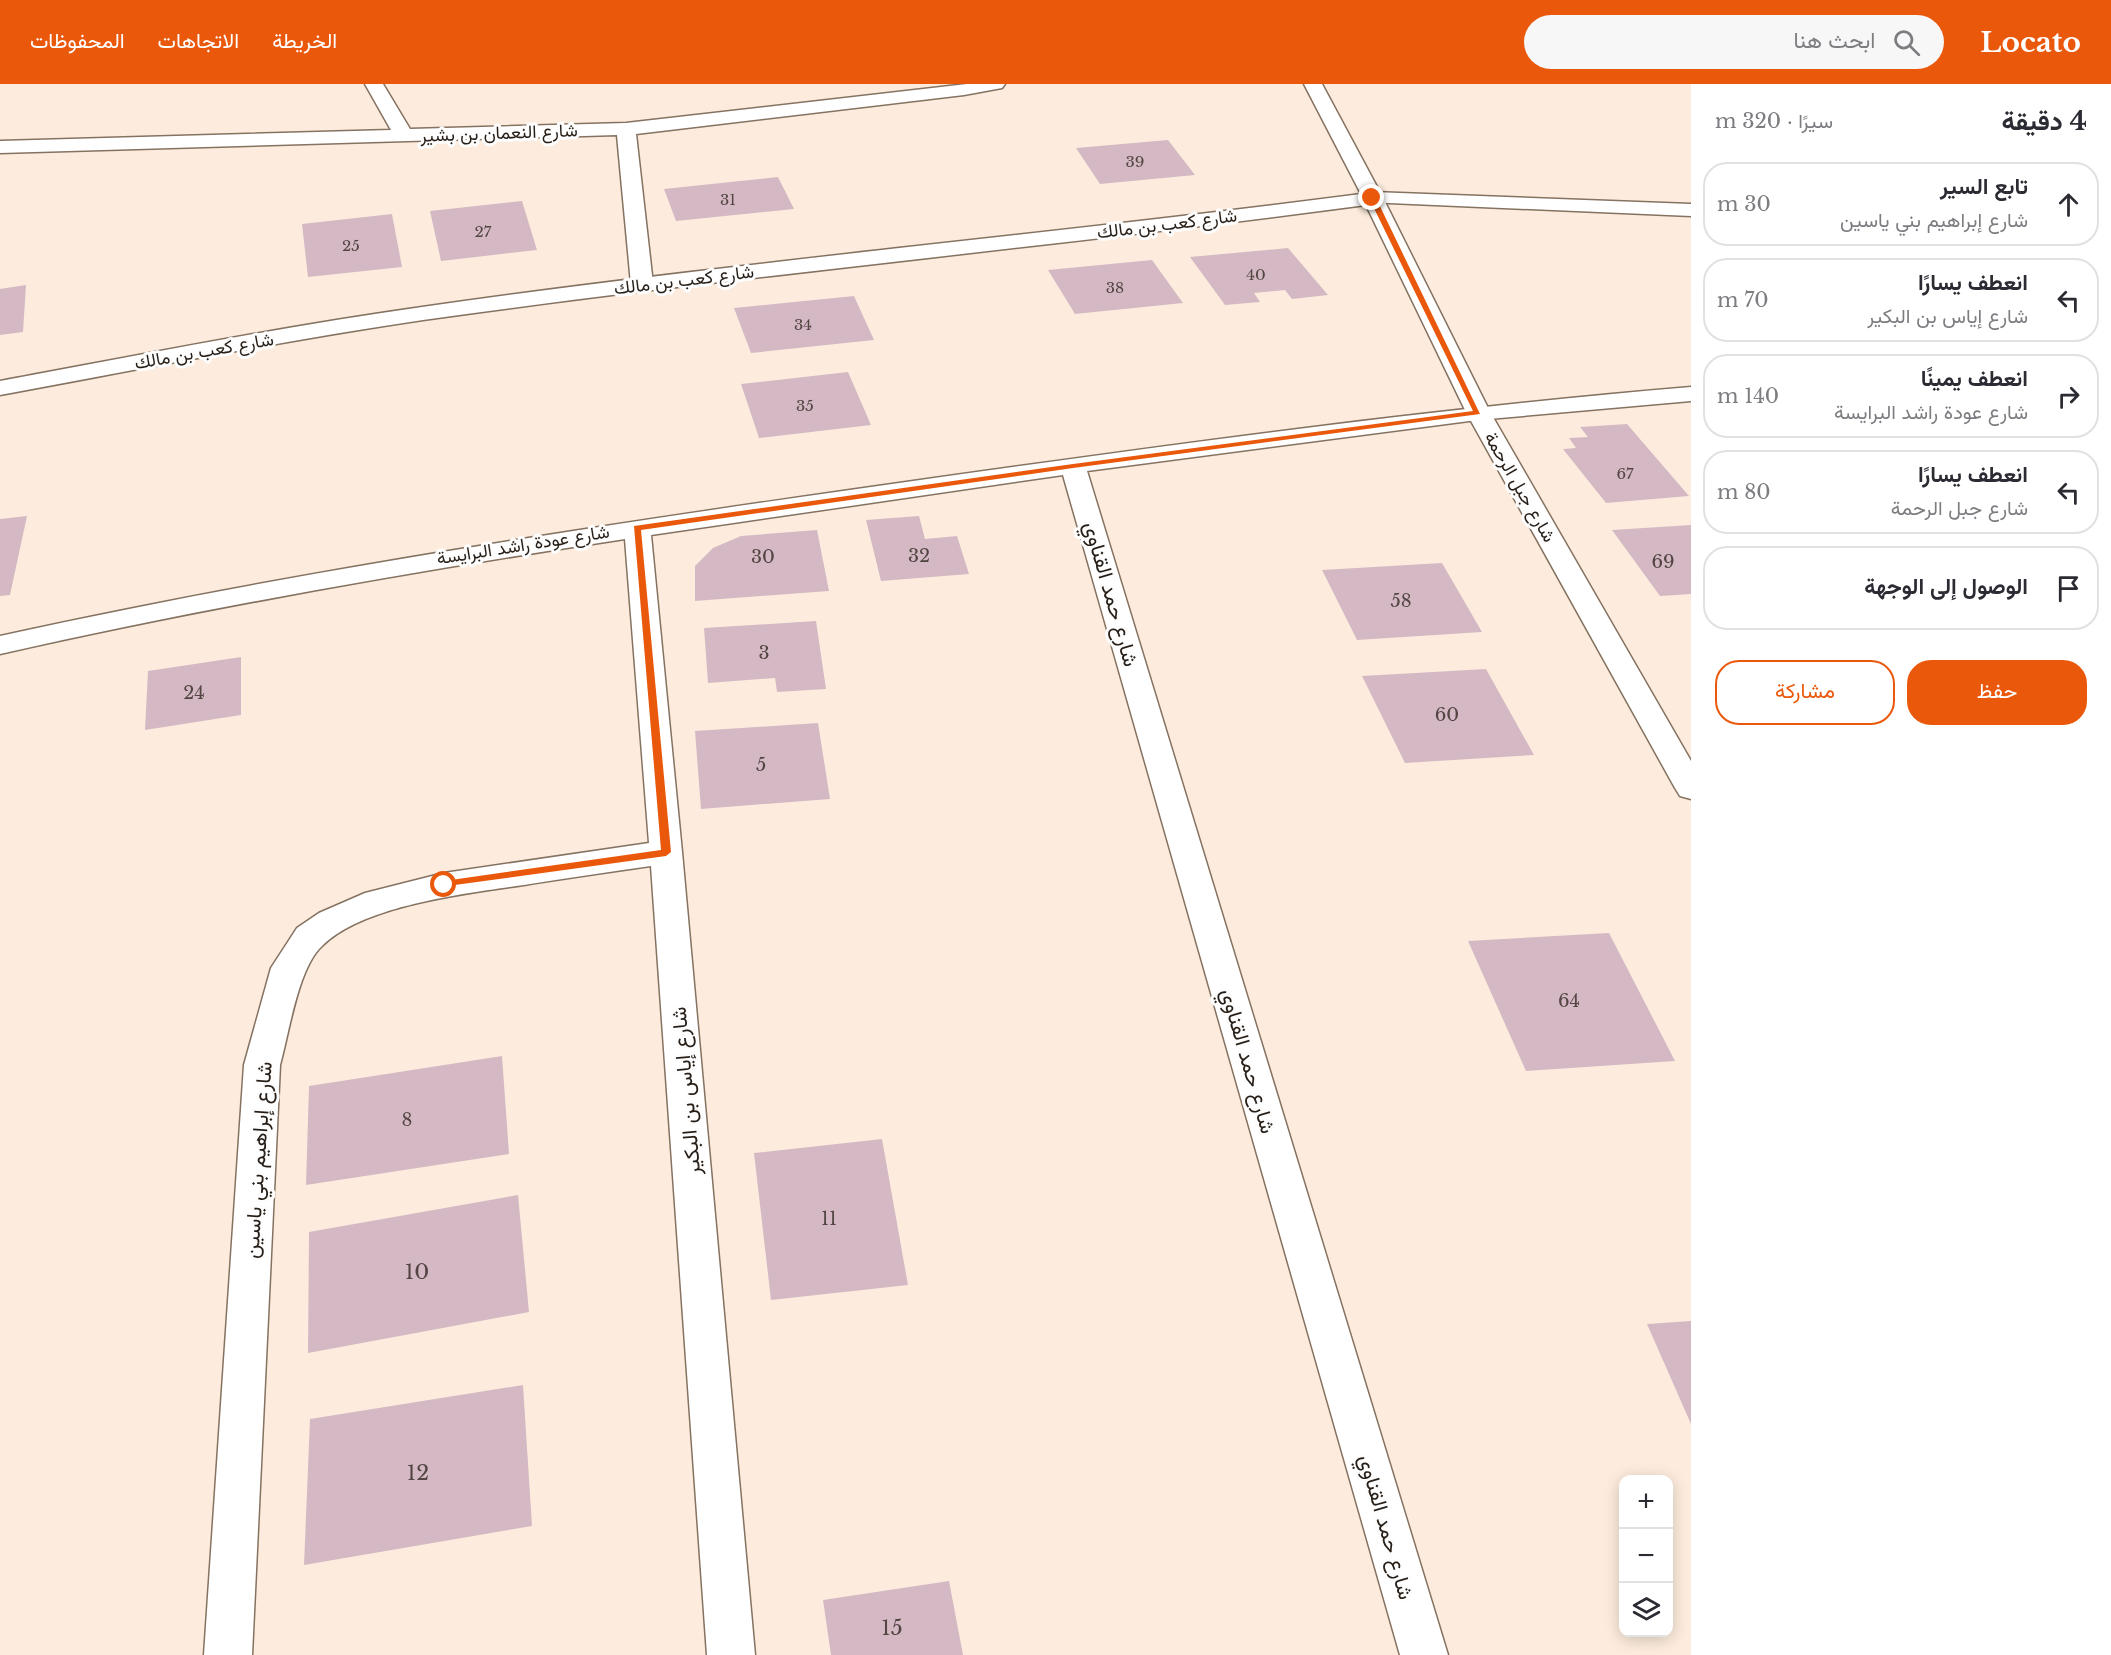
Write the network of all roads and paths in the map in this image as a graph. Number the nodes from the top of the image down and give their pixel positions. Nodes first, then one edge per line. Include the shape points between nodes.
1 (374, 84) edge
2 (996, 84) edge
3 (1313, 84) edge
4 (626, 129) junction
5 (404, 136) junction
6 (0, 147) edge
7 (1372, 198) junction
8 (1691, 210) edge
9 (642, 284) junction
10 (0, 388) edge
11 (1691, 394) edge
12 (1478, 412) junction
13 (1073, 466) junction
14 (637, 528) junction
15 (0, 645) edge
16 (1691, 788) edge
17 (666, 852) junction
18 (228, 1655) edge
19 (731, 1655) edge
20 (1424, 1655) edge

1 - 5 street
2 - 4 street, شارع النعمان بن بشير
3 - 7 street, شارع جبل الرحمة
4 - 5 street, شارع النعمان بن بشير
4 - 9 street
5 - 6 street, شارع النعمان بن بشير
7 - 8 street, شارع كعب بن مالك
7 - 9 street, شارع كعب بن مالك via 1154,227
7 - 12 street, شارع جبل الرحمة
9 - 10 street, شارع كعب بن مالك via 420,314
11 - 12 street, شارع عودة راشد البرايسة
12 - 13 street, شارع عودة راشد البرايسة
12 - 16 street, شارع جبل الرحمة
13 - 14 street, شارع عودة راشد البرايسة
13 - 20 street, شارع حمد القناوي
14 - 15 street, شارع عودة راشد البرايسة via 249,592
14 - 17 street, شارع إياس بن البكير
17 - 18 street, شارع إبراهيم بني ياسين via 444,885 377,902 331,922 309,937 288,968 261,1065
17 - 19 street, شارع إياس بن البكير

